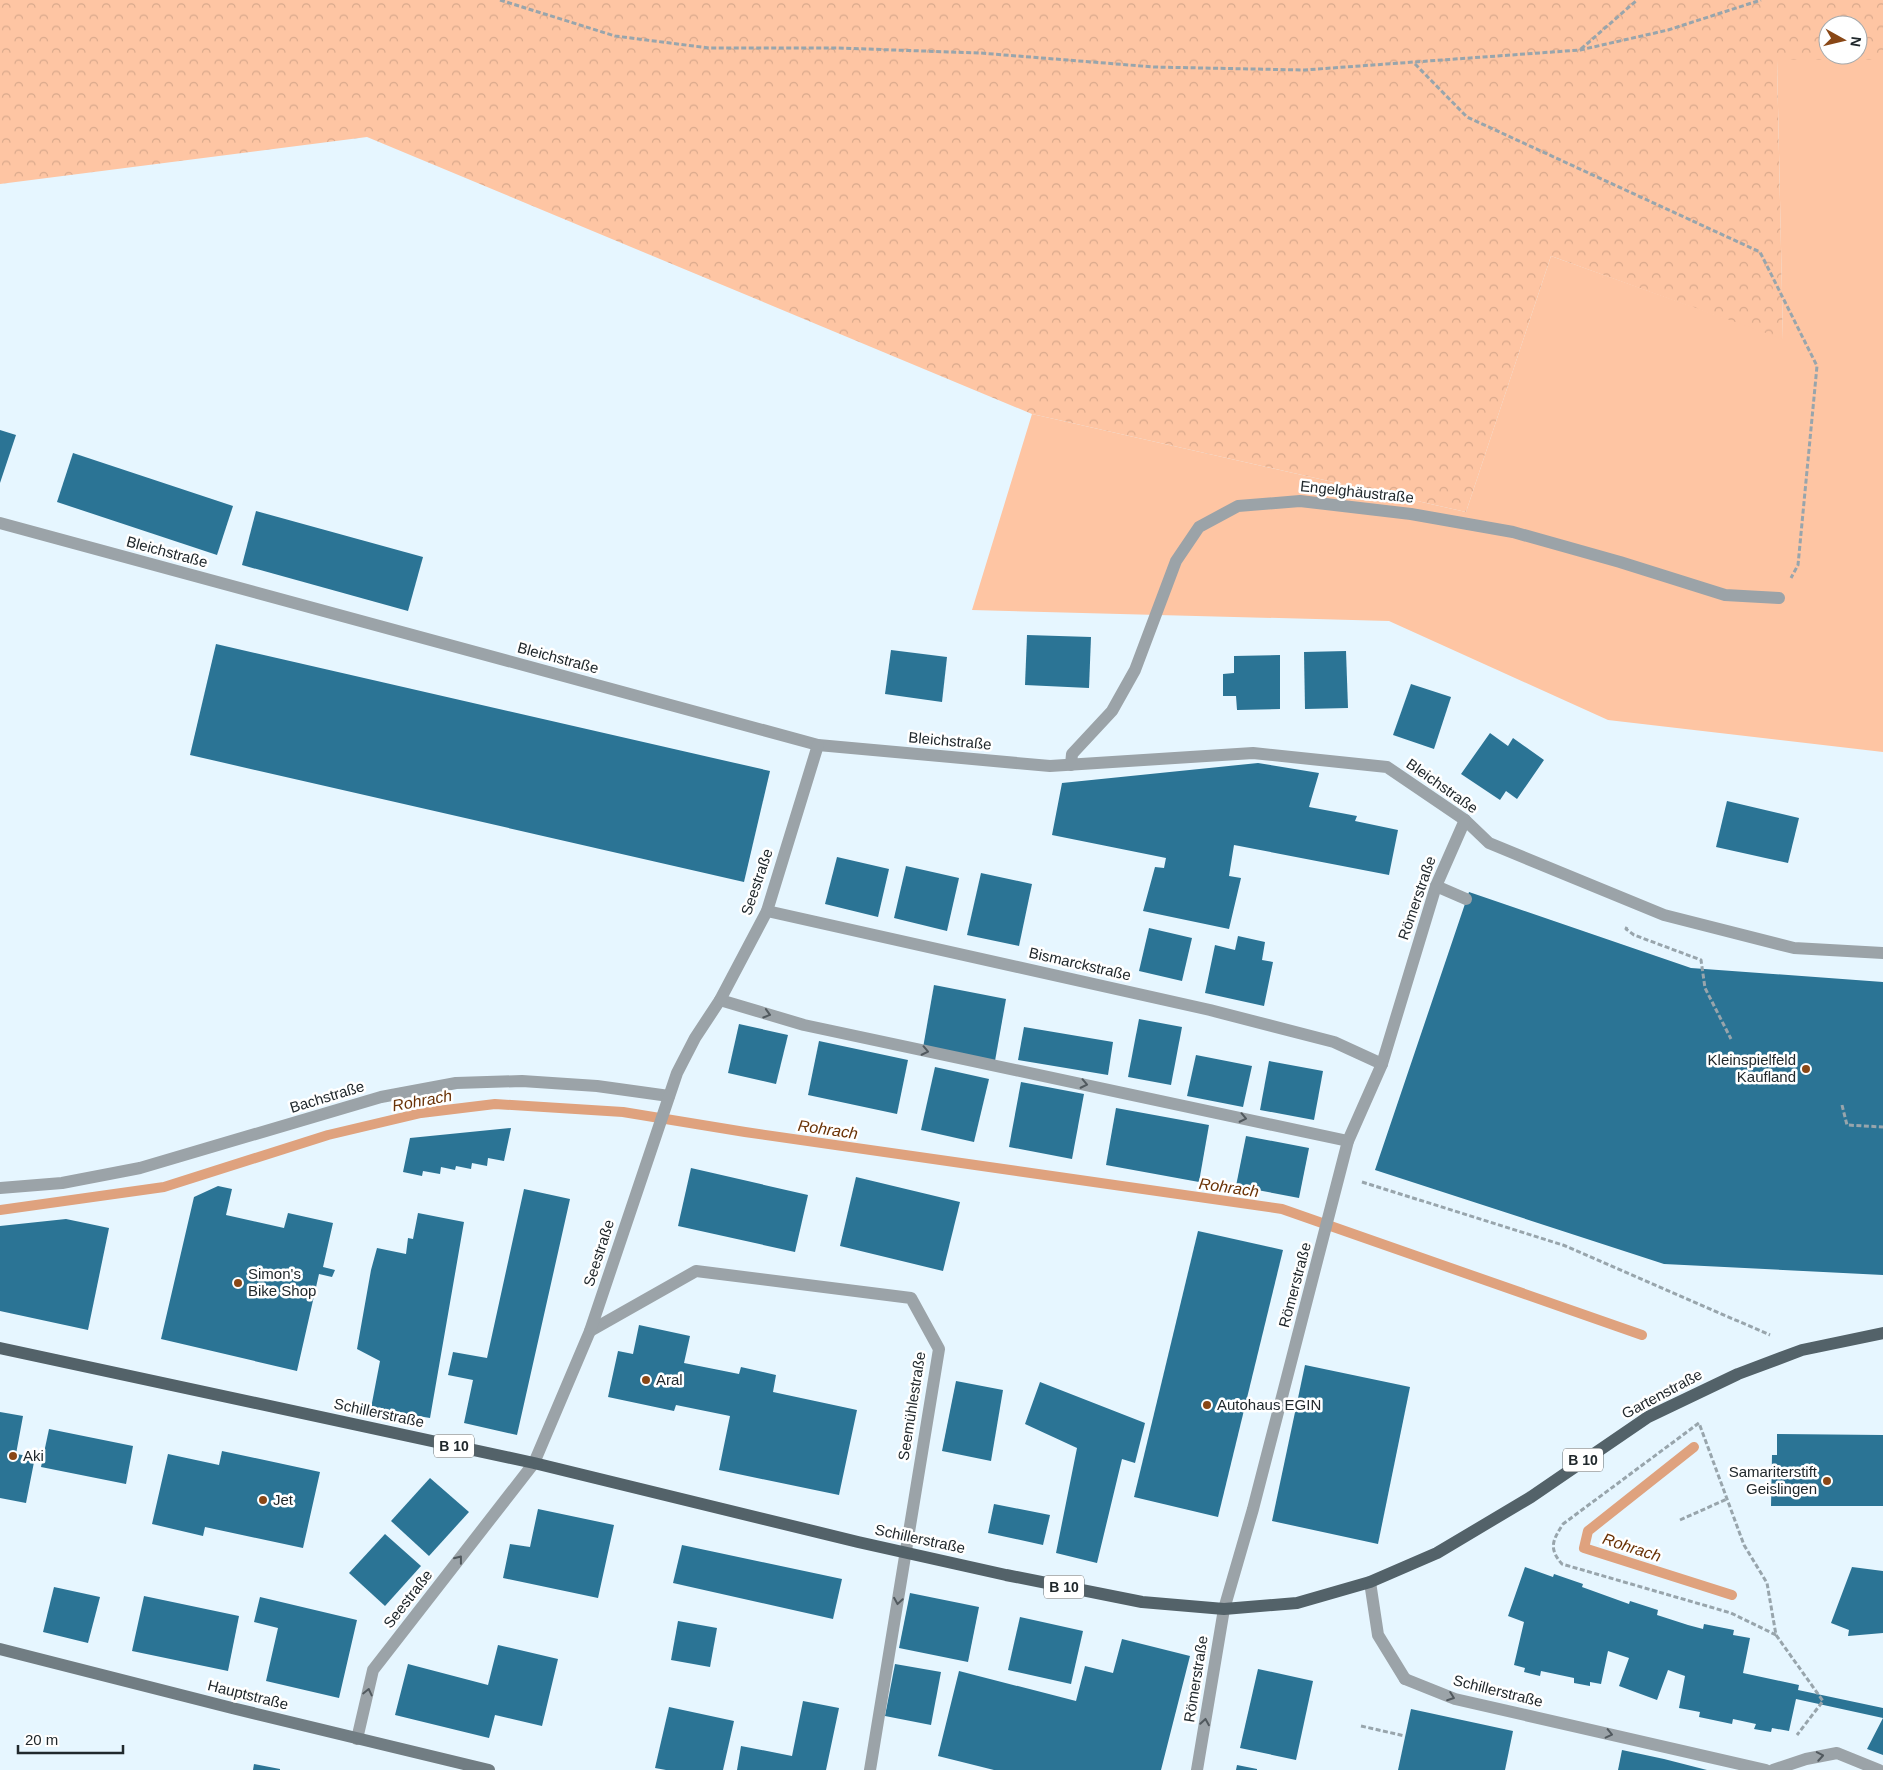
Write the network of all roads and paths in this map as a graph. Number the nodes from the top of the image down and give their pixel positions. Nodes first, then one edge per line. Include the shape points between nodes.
1 (500, 0) edge
2 (1637, 0) edge
3 (1761, 0) edge
4 (1580, 50) junction
5 (1414, 64) junction
6 (0, 523) edge
7 (1779, 598) joint
8 (818, 745) junction
9 (1071, 764) junction
10 (1465, 820) junction
11 (1436, 886) junction
12 (1466, 899) dead end
13 (767, 911) junction
14 (1634, 935) dead end
15 (1883, 952) edge
16 (720, 1000) junction
17 (1731, 1039) dead end
18 (1382, 1064) junction
19 (667, 1101) junction
20 (1842, 1105) dead end
21 (1883, 1127) edge
22 (1348, 1140) junction
23 (1340, 1175) junction
24 (0, 1188) edge
25 (590, 1330) junction
26 (1883, 1333) edge
27 (0, 1348) edge
28 (1802, 1350) junction
29 (534, 1463) junction
30 (1727, 1499) junction
31 (1680, 1520) dead end
32 (906, 1553) junction
33 (1370, 1582) junction
34 (1224, 1609) junction
35 (1776, 1635) junction
36 (0, 1649) edge
37 (1361, 1726) dead end
38 (1405, 1736) dead end
39 (358, 1739) junction
40 (1794, 1739) dead end
41 (489, 1770) edge
42 (870, 1770) edge
43 (1198, 1770) edge
44 (1766, 1770) edge
45 (1773, 1770) edge
46 (1879, 1770) edge

1 - 5 path via 615,36 709,48 961,52 1154,67 1304,70
2 - 4 path
3 - 4 path via 1668,30
4 - 5 path
5 - 7 path via 1467,116 1760,252 1817,366 1798,565
6 - 8 street, Bleichstraße
7 - 9 street, Engelghäustraße via 1725,595 1513,532 1412,514 1300,501 1238,506 1199,527 1176,561 1135,670 1112,711 1072,754
8 - 9 street, Bleichstraße via 1050,766
8 - 13 street, Seestraße
9 - 10 street, Bleichstraße via 1253,753 1386,767
10 - 11 street, Römerstraße
10 - 15 street, Bleichstraße via 1488,842 1664,915 1794,948
11 - 12 street
11 - 18 street, Römerstraße
13 - 16 street, Seestraße
13 - 18 street, Bismarckstraße via 1210,1010 1334,1042
14 - 17 path via 1701,960 1705,988
16 - 19 street, Seestraße via 695,1038
16 -> 22 street via 804,1025
18 - 22 street, Römerstraße
19 - 24 street, Bachstraße via 637,1090 578,1084 522,1081 456,1084 381,1097 140,1168 62,1183
19 - 25 street, Seestraße
20 - 21 path via 1847,1125
22 - 23 street, Römerstraße
23 - 28 path via 1563,1245
23 - 34 street, Römerstraße
25 - 29 street, Seestraße
25 - 32 street, Seemühlestraße via 696,1271 911,1298 939,1349
26 - 28 main road, Gartenstraße / B 10
27 - 29 main road, Schillerstraße / B 10
28 - 33 main road, Gartenstraße / B 10 via 1738,1374 1648,1417 1531,1496 1437,1553
29 - 32 main road, Schillerstraße / B 10
39 -> 29 street, Seestraße via 373,1670
30 - 31 path
30 - 35 path via 1744,1545 1767,1583
30 - 35 path via 1699,1423 1563,1524 1554,1539 1554,1555 1562,1564 1731,1613
32 - 34 main road, Schillerstraße / B 10 via 1142,1602
32 -> 42 street, Seemühlestraße
33 - 34 main road, Schillerstraße / B 10 via 1297,1603
33 -> 44 street, Schillerstraße via 1378,1635 1405,1679 1455,1699
43 -> 34 street, Römerstraße
35 - 40 path via 1823,1701
36 - 39 street, Hauptstraße
37 - 38 path
39 - 41 street, Hauptstraße
45 -> 46 street via 1837,1753

